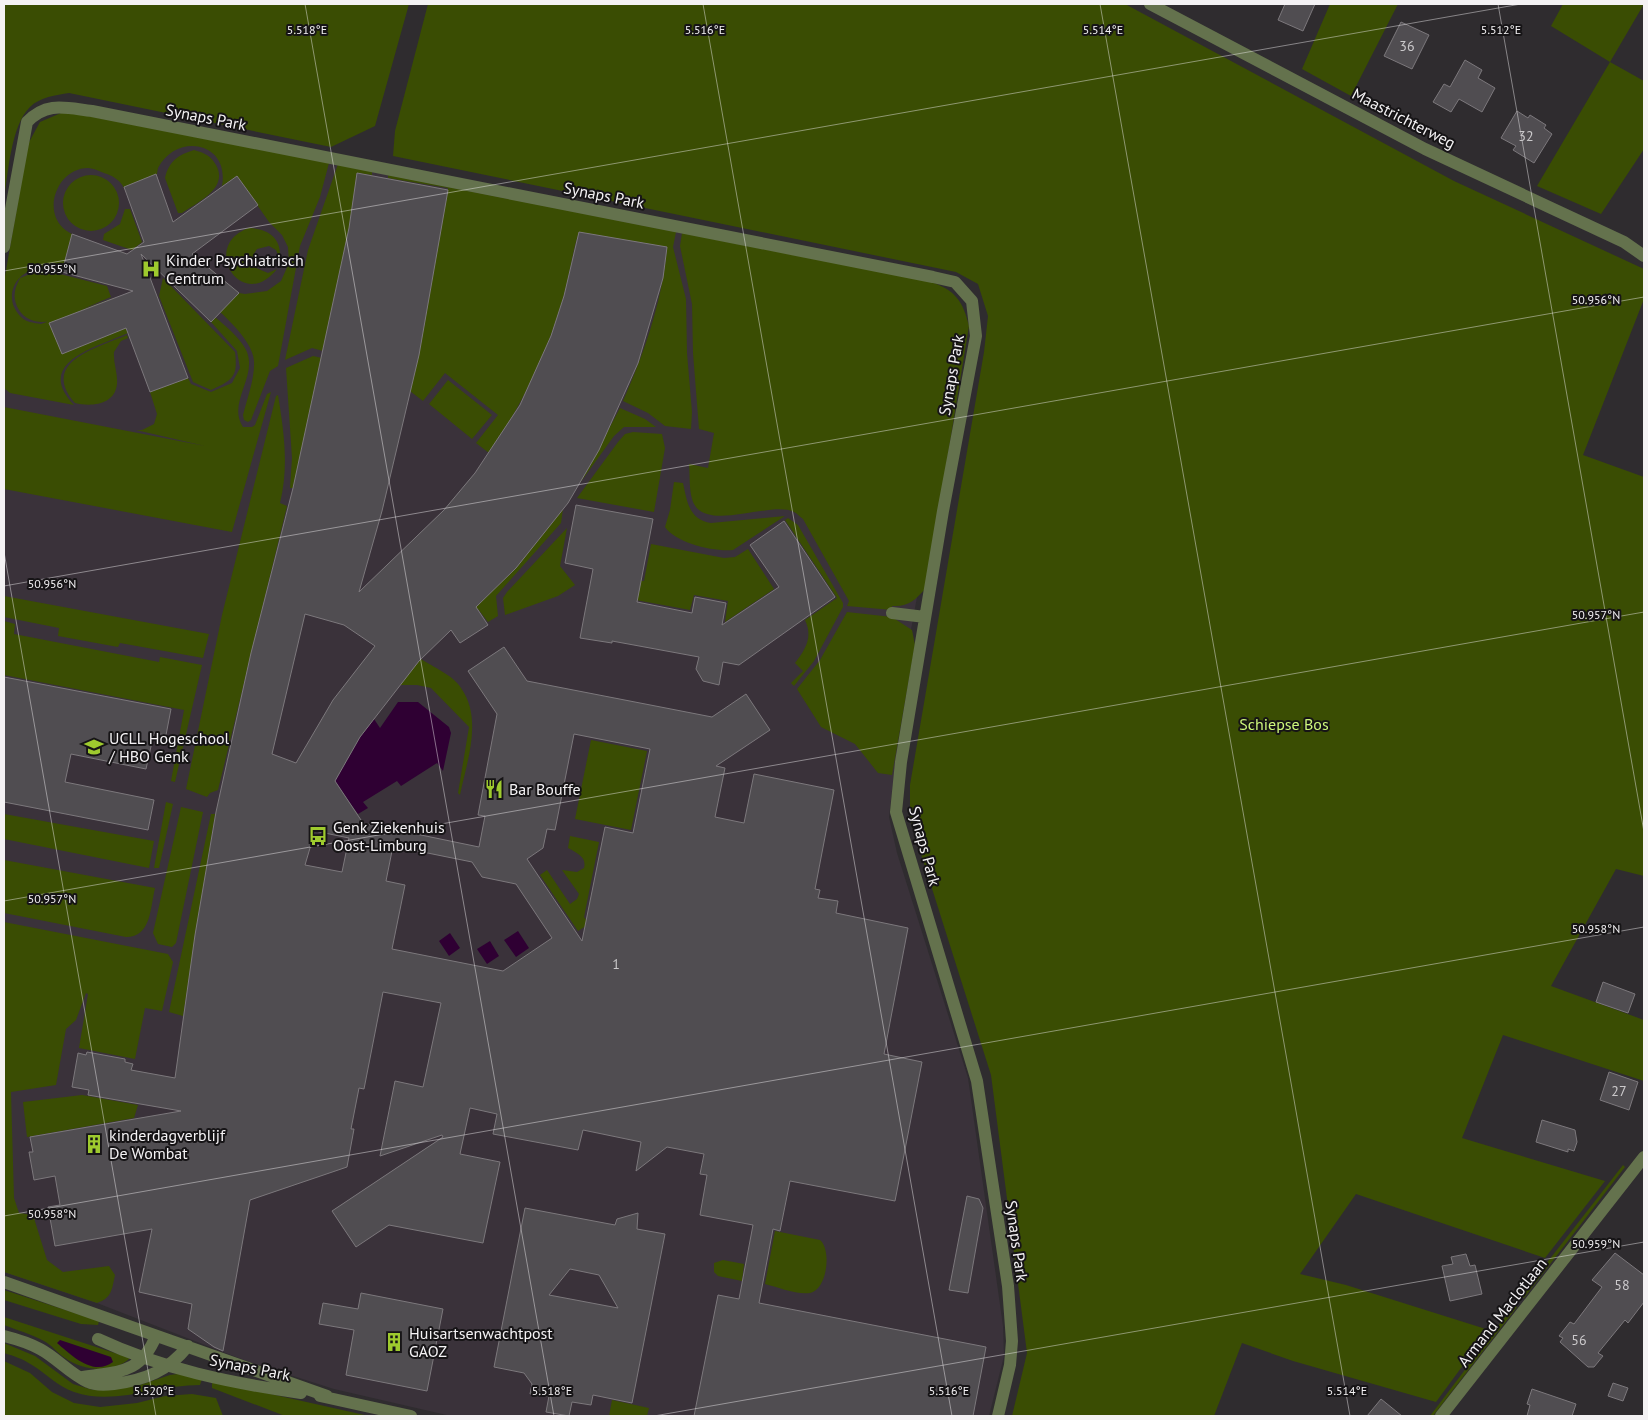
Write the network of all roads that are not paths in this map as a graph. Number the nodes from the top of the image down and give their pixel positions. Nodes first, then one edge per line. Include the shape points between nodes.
1 (1150, 4) edge
2 (4, 247) edge
3 (1644, 256) edge
4 (892, 612) dead end
5 (925, 617) junction
6 (1644, 1157) edge
7 (4, 1282) edge
8 (4, 1336) edge
9 (156, 1336) junction
10 (98, 1339) dead end
11 (188, 1346) junction
12 (144, 1358) junction
13 (168, 1366) junction
14 (80, 1377) junction
15 (327, 1396) junction
16 (411, 1416) edge
17 (998, 1416) edge
18 (1441, 1416) edge

1 - 3 street, Maastrichterweg via 1425,149 1624,242
2 - 5 street, Synaps Park via 28,122 38,111 57,107 390,169 954,282 972,301 976,336
4 - 5 street
5 - 17 street, Synaps Park via 896,812 977,1081 1008,1286 1012,1341
6 - 18 street, Armand Maclotlaan
7 - 9 street, Synaps Park
8 - 14 street via 41,1349
9 - 11 street, Synaps Park
9 - 12 street
10 - 12 street, Synaps Park
11 - 13 street
11 - 15 street, Synaps Park
12 - 13 street, Synaps Park
12 - 14 street via 113,1374
13 - 14 street via 137,1381 102,1385 89,1383
13 - 15 street, Synaps Park via 268,1388
15 - 16 street, Synaps Park

